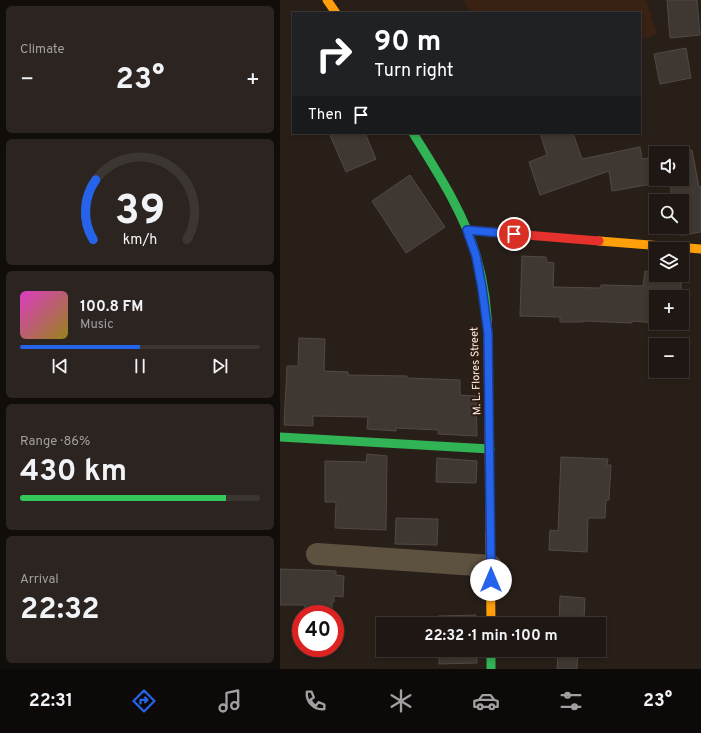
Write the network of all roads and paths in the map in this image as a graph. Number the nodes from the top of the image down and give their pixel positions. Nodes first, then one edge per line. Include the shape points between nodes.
1 (327, 0) edge
2 (335, 12) edge
3 (414, 134) edge
4 (467, 230) junction
5 (701, 249) edge
6 (280, 437) edge
7 (490, 449) junction
8 (317, 554) dead end
9 (491, 566) junction
10 (491, 617) edge
11 (491, 657) edge
12 (491, 669) edge

1 - 2 street
3 - 4 street, M. L. Flores Street via 448,190
4 - 5 street
4 - 7 street, M. L. Flores Street via 476,256 488,333
6 - 7 street
7 - 9 street, M. L. Flores Street
8 - 9 street
9 - 10 street, M. L. Flores Street
11 - 12 street

